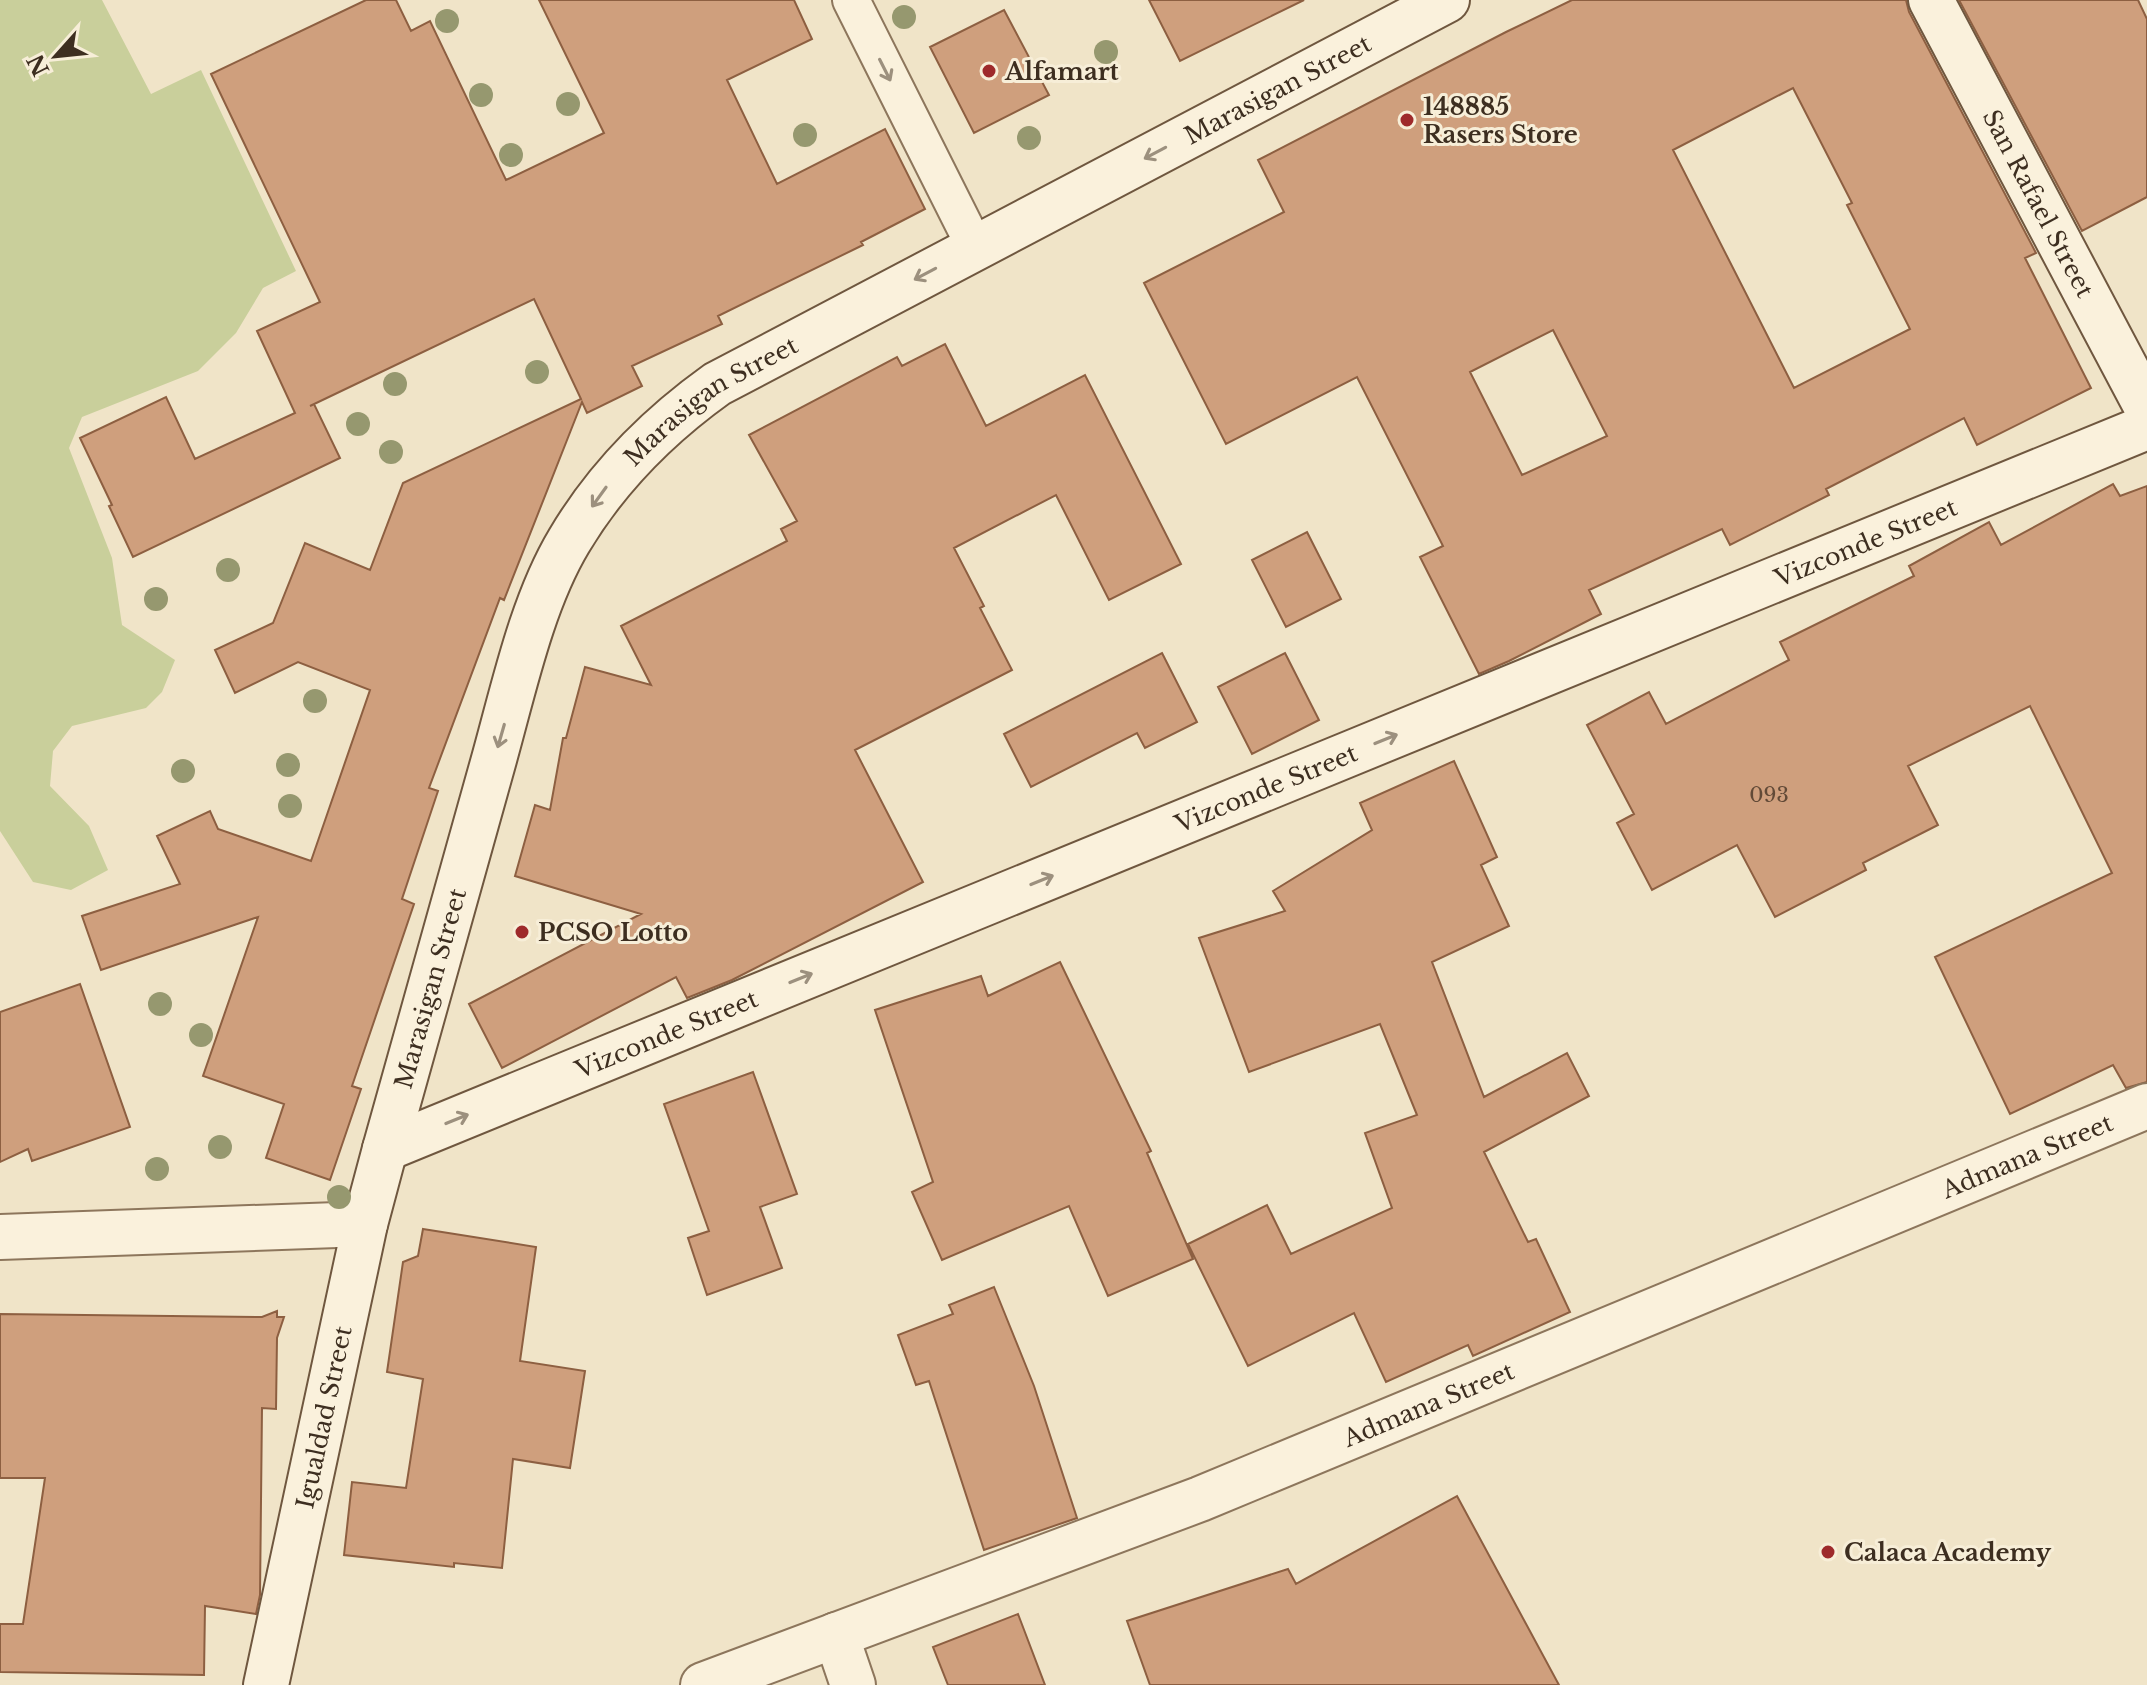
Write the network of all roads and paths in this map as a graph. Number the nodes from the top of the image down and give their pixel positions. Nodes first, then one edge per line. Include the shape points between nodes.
1 (851, 0) edge
2 (1447, 0) edge
3 (1931, 0) edge
4 (975, 247) junction
5 (2147, 408) edge
6 (2147, 427) edge
7 (2147, 1106) edge
8 (385, 1149) junction
9 (365, 1224) junction
10 (0, 1237) edge
11 (836, 1635) junction
12 (266, 1685) edge
13 (703, 1685) edge
14 (853, 1685) edge

1 -> 4 lane
2 -> 4 street, Marasigan Street
3 - 5 street, San Rafael Street
4 -> 8 street, Marasigan Street via 717,384 649,439 567,543 529,637
8 -> 6 street, Vizconde Street
7 - 11 street, Admana Street via 1200,1499
8 - 9 street, Igualdad Street
9 - 10 street
9 - 12 street, Igualdad Street
11 - 13 street, Admana Street
11 - 14 street

